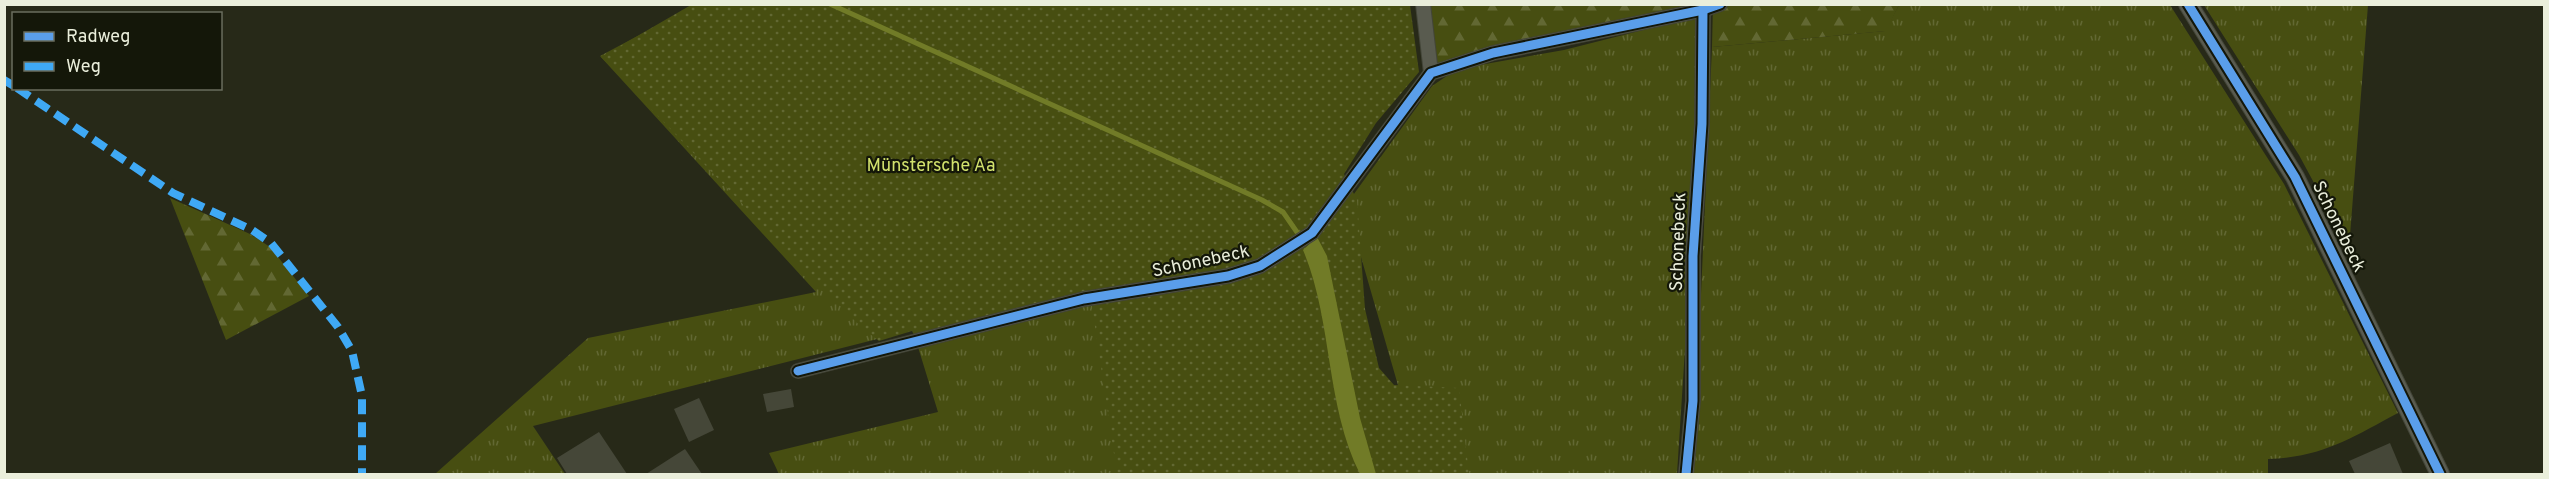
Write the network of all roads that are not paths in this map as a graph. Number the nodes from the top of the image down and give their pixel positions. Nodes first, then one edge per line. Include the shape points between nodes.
1 (1424, 4) edge
2 (1720, 4) edge
3 (2188, 4) edge
4 (1703, 10) junction
5 (1431, 73) junction
6 (798, 371) dead end
7 (1686, 474) edge
8 (2440, 474) edge

1 - 5 street
2 - 4 street
3 - 8 street, Schonebeck via 2295,177
4 - 5 street via 1493,53
4 - 7 street, Schonebeck via 1702,124 1693,256 1693,401
5 - 6 street, Schonebeck via 1312,233 1260,266 1228,276 1084,299

